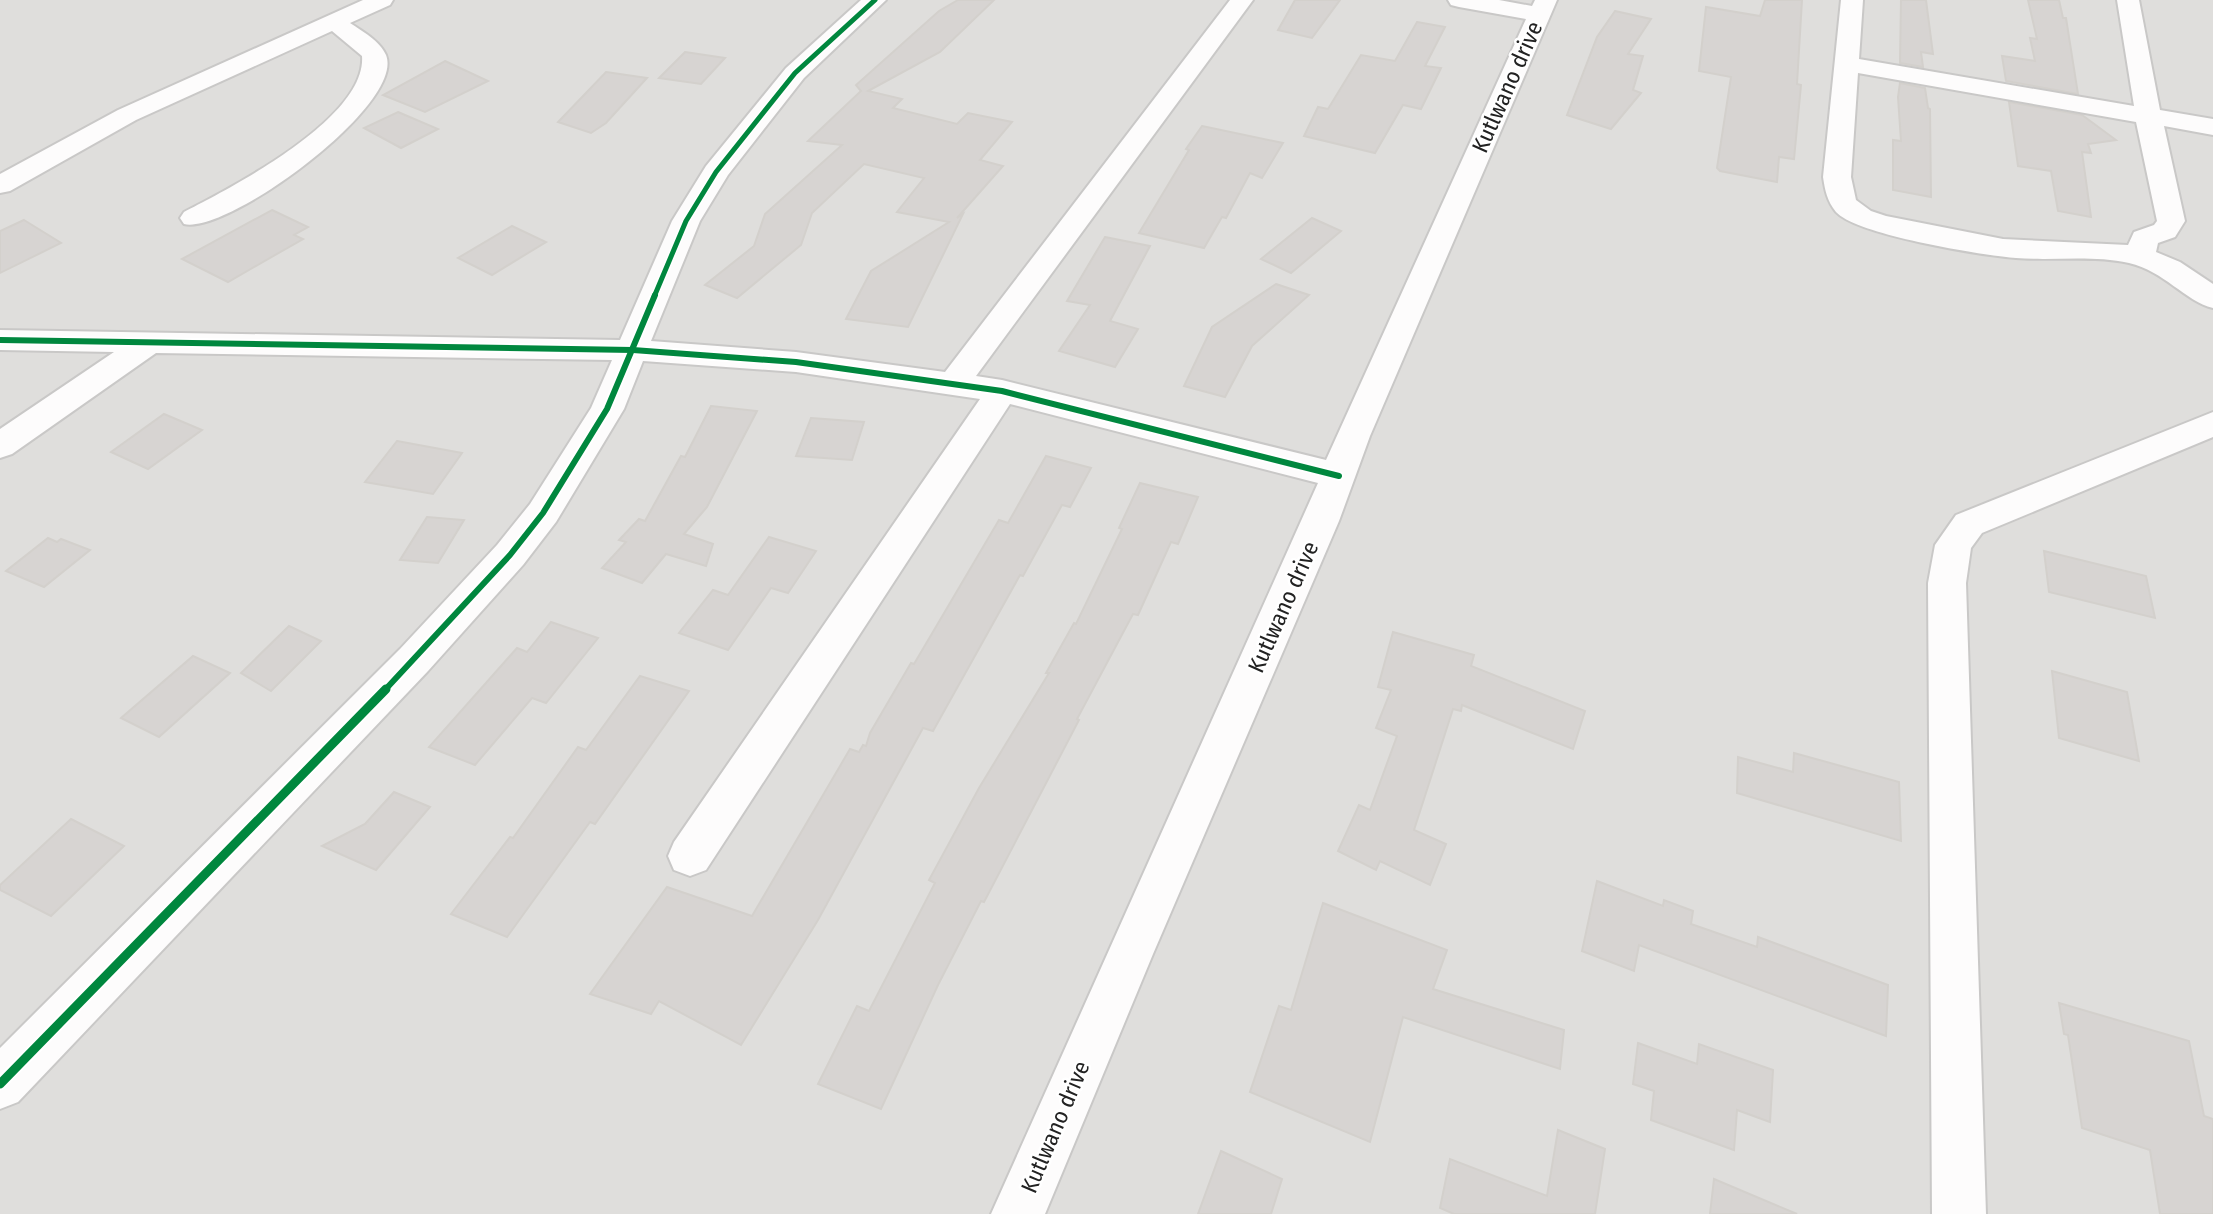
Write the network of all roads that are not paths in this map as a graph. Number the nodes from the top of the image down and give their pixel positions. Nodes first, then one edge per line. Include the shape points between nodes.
1 (382, 0) edge
2 (875, 0) edge
3 (1242, 0) edge
4 (1460, 0) edge
5 (1852, 0) edge
6 (2128, 0) edge
7 (1542, 7) edge
8 (333, 22) junction
9 (1846, 64) junction
10 (2148, 115) junction
11 (2213, 127) edge
12 (0, 185) edge
13 (194, 218) dead end
14 (2140, 257) junction
15 (2213, 299) edge
16 (0, 340) edge
17 (147, 344) junction
18 (633, 350) junction
19 (954, 383) junction
20 (1002, 391) junction
21 (2213, 424) edge
22 (0, 446) edge
23 (1339, 476) junction
24 (690, 856) dead end
25 (0, 1084) edge
26 (1018, 1214) edge
27 (1958, 1214) edge

1 - 8 street
2 - 18 street via 795,74 716,172 686,221
3 - 19 street
4 - 7 street
5 - 9 street
6 - 10 street
7 - 23 street, Kutlwano drive
8 - 12 street via 127,115
8 - 13 street via 374,57 376,68 367,89 314,146 285,168
9 - 10 street
9 - 14 street via 1837,177 1839,195 1855,214 1876,223 1974,243
10 - 11 street
10 - 14 street via 2171,221 2165,231 2144,238
14 - 15 street via 2189,281
16 - 17 street
17 - 18 street
17 - 22 street
18 - 19 street via 796,362
18 - 25 street via 607,410 577,460 510,555 414,660
19 - 20 street
20 - 23 street
20 - 24 street
21 - 27 street via 1969,524 1954,545 1947,583
23 - 26 street, Kutlwano drive

